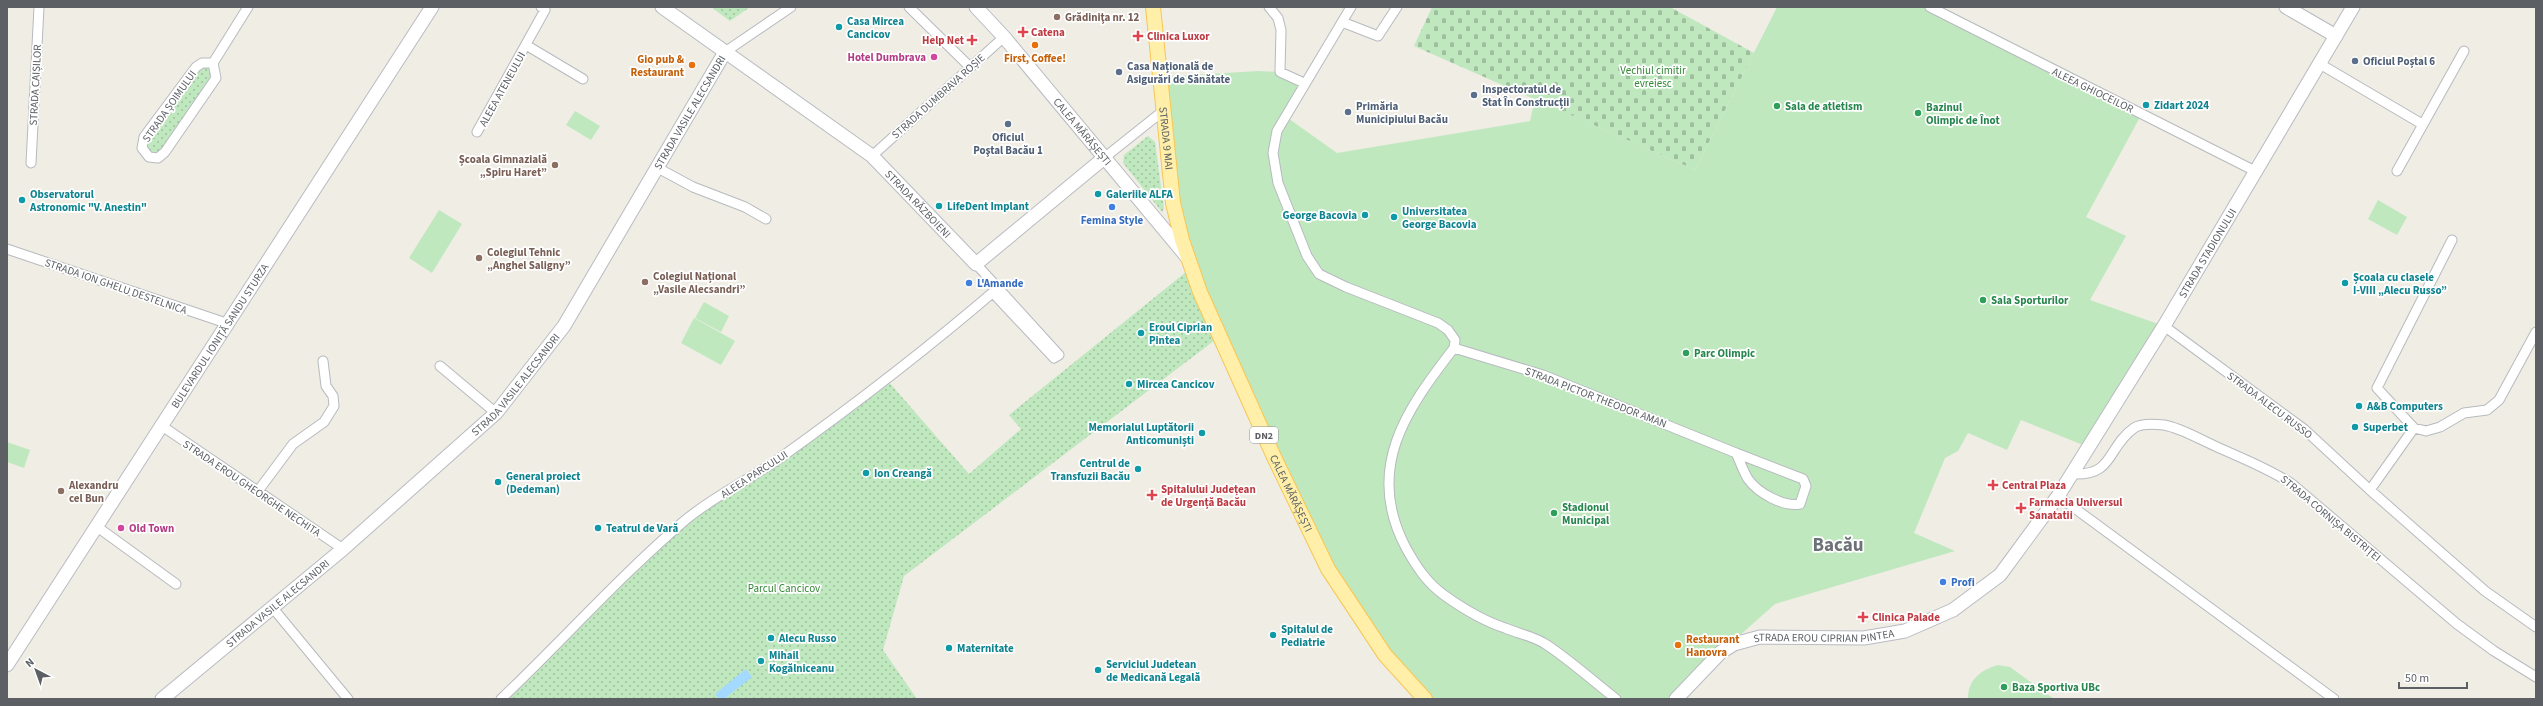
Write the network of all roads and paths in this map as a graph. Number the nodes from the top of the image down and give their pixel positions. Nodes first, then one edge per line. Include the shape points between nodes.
1 (39, 7) edge
2 (248, 7) edge
3 (432, 7) edge
4 (541, 7) edge
5 (662, 7) edge
6 (790, 7) edge
7 (909, 7) edge
8 (976, 7) edge
9 (1153, 7) edge
10 (1268, 7) edge
11 (1351, 7) edge
12 (1397, 7) edge
13 (1930, 7) edge
14 (2286, 7) edge
15 (2352, 7) edge
16 (1342, 22) junction
17 (2336, 36) junction
18 (1004, 37) junction
19 (526, 45) junction
20 (2464, 51) dead end
21 (725, 52) junction
22 (213, 63) junction
23 (2320, 64) junction
24 (970, 67) junction
25 (583, 79) dead end
26 (1304, 83) junction
27 (1163, 112) junction
28 (2422, 124) junction
29 (477, 132) dead end
30 (872, 156) junction
31 (1104, 158) junction
32 (31, 163) dead end
33 (656, 167) junction
34 (2255, 171) junction
35 (2397, 171) dead end
36 (766, 219) dead end
37 (2452, 240) dead end
38 (7, 249) edge
39 (1189, 263) junction
40 (976, 264) junction
41 (995, 290) junction
42 (226, 323) junction
43 (2164, 326) junction
44 (2536, 332) edge
45 (1454, 348) junction
46 (324, 361) dead end
47 (440, 366) dead end
48 (496, 413) junction
49 (162, 426) junction
50 (2414, 428) junction
51 (1736, 453) junction
52 (2072, 474) junction
53 (2370, 490) junction
54 (258, 491) junction
55 (2058, 496) junction
56 (96, 526) junction
57 (343, 549) junction
58 (176, 584) dead end
59 (272, 607) junction
60 (2536, 627) edge
61 (7, 665) edge
62 (2536, 677) edge
63 (162, 699) edge
64 (348, 699) edge
65 (501, 699) edge
66 (1425, 699) edge
67 (1616, 699) edge
68 (1676, 699) edge
69 (2334, 699) edge

1 - 32 street, STRADA CAIȘILOR
2 - 22 street
3 - 42 street, BULEVARDUL IONIȚĂ SANDU STURZA
4 - 19 street, ALEEA ATENEULUI via 545,10
5 - 21 street, STRADA RĂZBOIENI
6 - 21 street, STRADA VASILE ALECSANDRI
7 - 24 street
8 - 18 street, CALEA MĂRĂȘEȘTI
9 - 27 main road, STRADA 9 MAI / DN2
10 - 26 street via 1278,18 1281,30 1280,72
11 - 16 street
12 - 16 street via 1378,36
13 - 34 street, ALEEA GHIOCEILOR
14 - 17 street
15 - 17 street, STRADA STADIONULUI
16 - 26 street
17 - 23 street, STRADA STADIONULUI
18 - 24 street, STRADA DUMBRAVA ROȘIE
18 - 31 street, CALEA MĂRĂȘEȘTI
19 - 25 street, ALEEA ATENEULUI
19 - 29 street, ALEEA ATENEULUI
20 - 28 street
21 - 30 street, STRADA RĂZBOIENI
21 - 33 street, STRADA VASILE ALECSANDRI
22 - 22 street, STRADA ȘOIMULUI via 202,63 196,67 158,118 142,141 146,155 158,158 166,152 216,78
23 - 28 street
23 - 34 street, STRADA STADIONULUI
24 - 30 street, STRADA DUMBRAVA ROȘIE
26 - 45 street via 1280,125 1273,153 1278,183 1307,256 1319,274 1328,279 1438,323 1448,330 1455,340
27 - 31 street
27 - 39 main road, STRADA 9 MAI / DN2 via 1174,203
28 - 35 street
30 - 40 street, STRADA RĂZBOIENI
31 - 39 street, CALEA MĂRĂȘEȘTI
31 - 40 street
33 - 36 street via 693,187 745,207
33 - 48 street, STRADA VASILE ALECSANDRI via 564,326
34 - 43 street, STRADA STADIONULUI
37 - 50 street via 2377,388
38 - 42 street, STRADA ION GHELU DESTELNICA
39 - 66 main road, CALEA MĂRĂȘEȘTI / DN2 via 1271,450 1328,569 1374,639
40 - 41 street
41 - 41 street via 1054,358 1059,355
41 - 65 street, ALEEA PARCULUI via 890,378 778,459 684,521
42 - 49 street, BULEVARDUL IONIȚĂ SANDU STURZA
43 - 52 street, STRADA STADIONULUI
43 - 53 street, STRADA ALECU RUSSO via 2304,429
44 - 50 street via 2499,400 2492,407 2464,413 2440,427 2426,431
45 - 51 street, STRADA PICTOR THEODOR AMAN via 1543,375
45 - 67 street via 1421,390 1404,418 1388,464 1395,523 1403,542 1422,574 1444,595 1498,626 1546,644
46 - 54 street via 326,386 333,396 334,406 324,422 293,444
47 - 48 street
48 - 57 street, STRADA VASILE ALECSANDRI
49 - 54 street, STRADA EROU GHEORGHE NECHITA
49 - 56 street, BULEVARDUL IONIȚĂ SANDU STURZA
50 - 53 street
51 - 51 street, STRADA PICTOR THEODOR AMAN via 1747,478 1756,488 1777,500 1792,505 1800,504 1806,486 1804,481
52 - 55 street, STRADA STADIONULUI
52 - 62 street, STRADA CORNIȘA BISTRIȚEI via 2095,472 2108,462 2123,439 2135,427 2165,425 2184,432 2276,473 2292,484 2440,611 2494,651
53 - 60 street, STRADA ALECU RUSSO via 2485,591
54 - 57 street, STRADA EROU GHEORGHE NECHITA
55 - 68 street, STRADA EROU CIPRIAN PINTEA via 2000,575 1978,594 1953,610 1920,625 1881,636 1830,639 1766,637 1746,640 1721,652
55 - 69 street
56 - 58 street
56 - 61 street, BULEVARDUL IONIȚĂ SANDU STURZA
57 - 59 street, STRADA VASILE ALECSANDRI
59 - 63 street, STRADA VASILE ALECSANDRI
59 - 64 street

